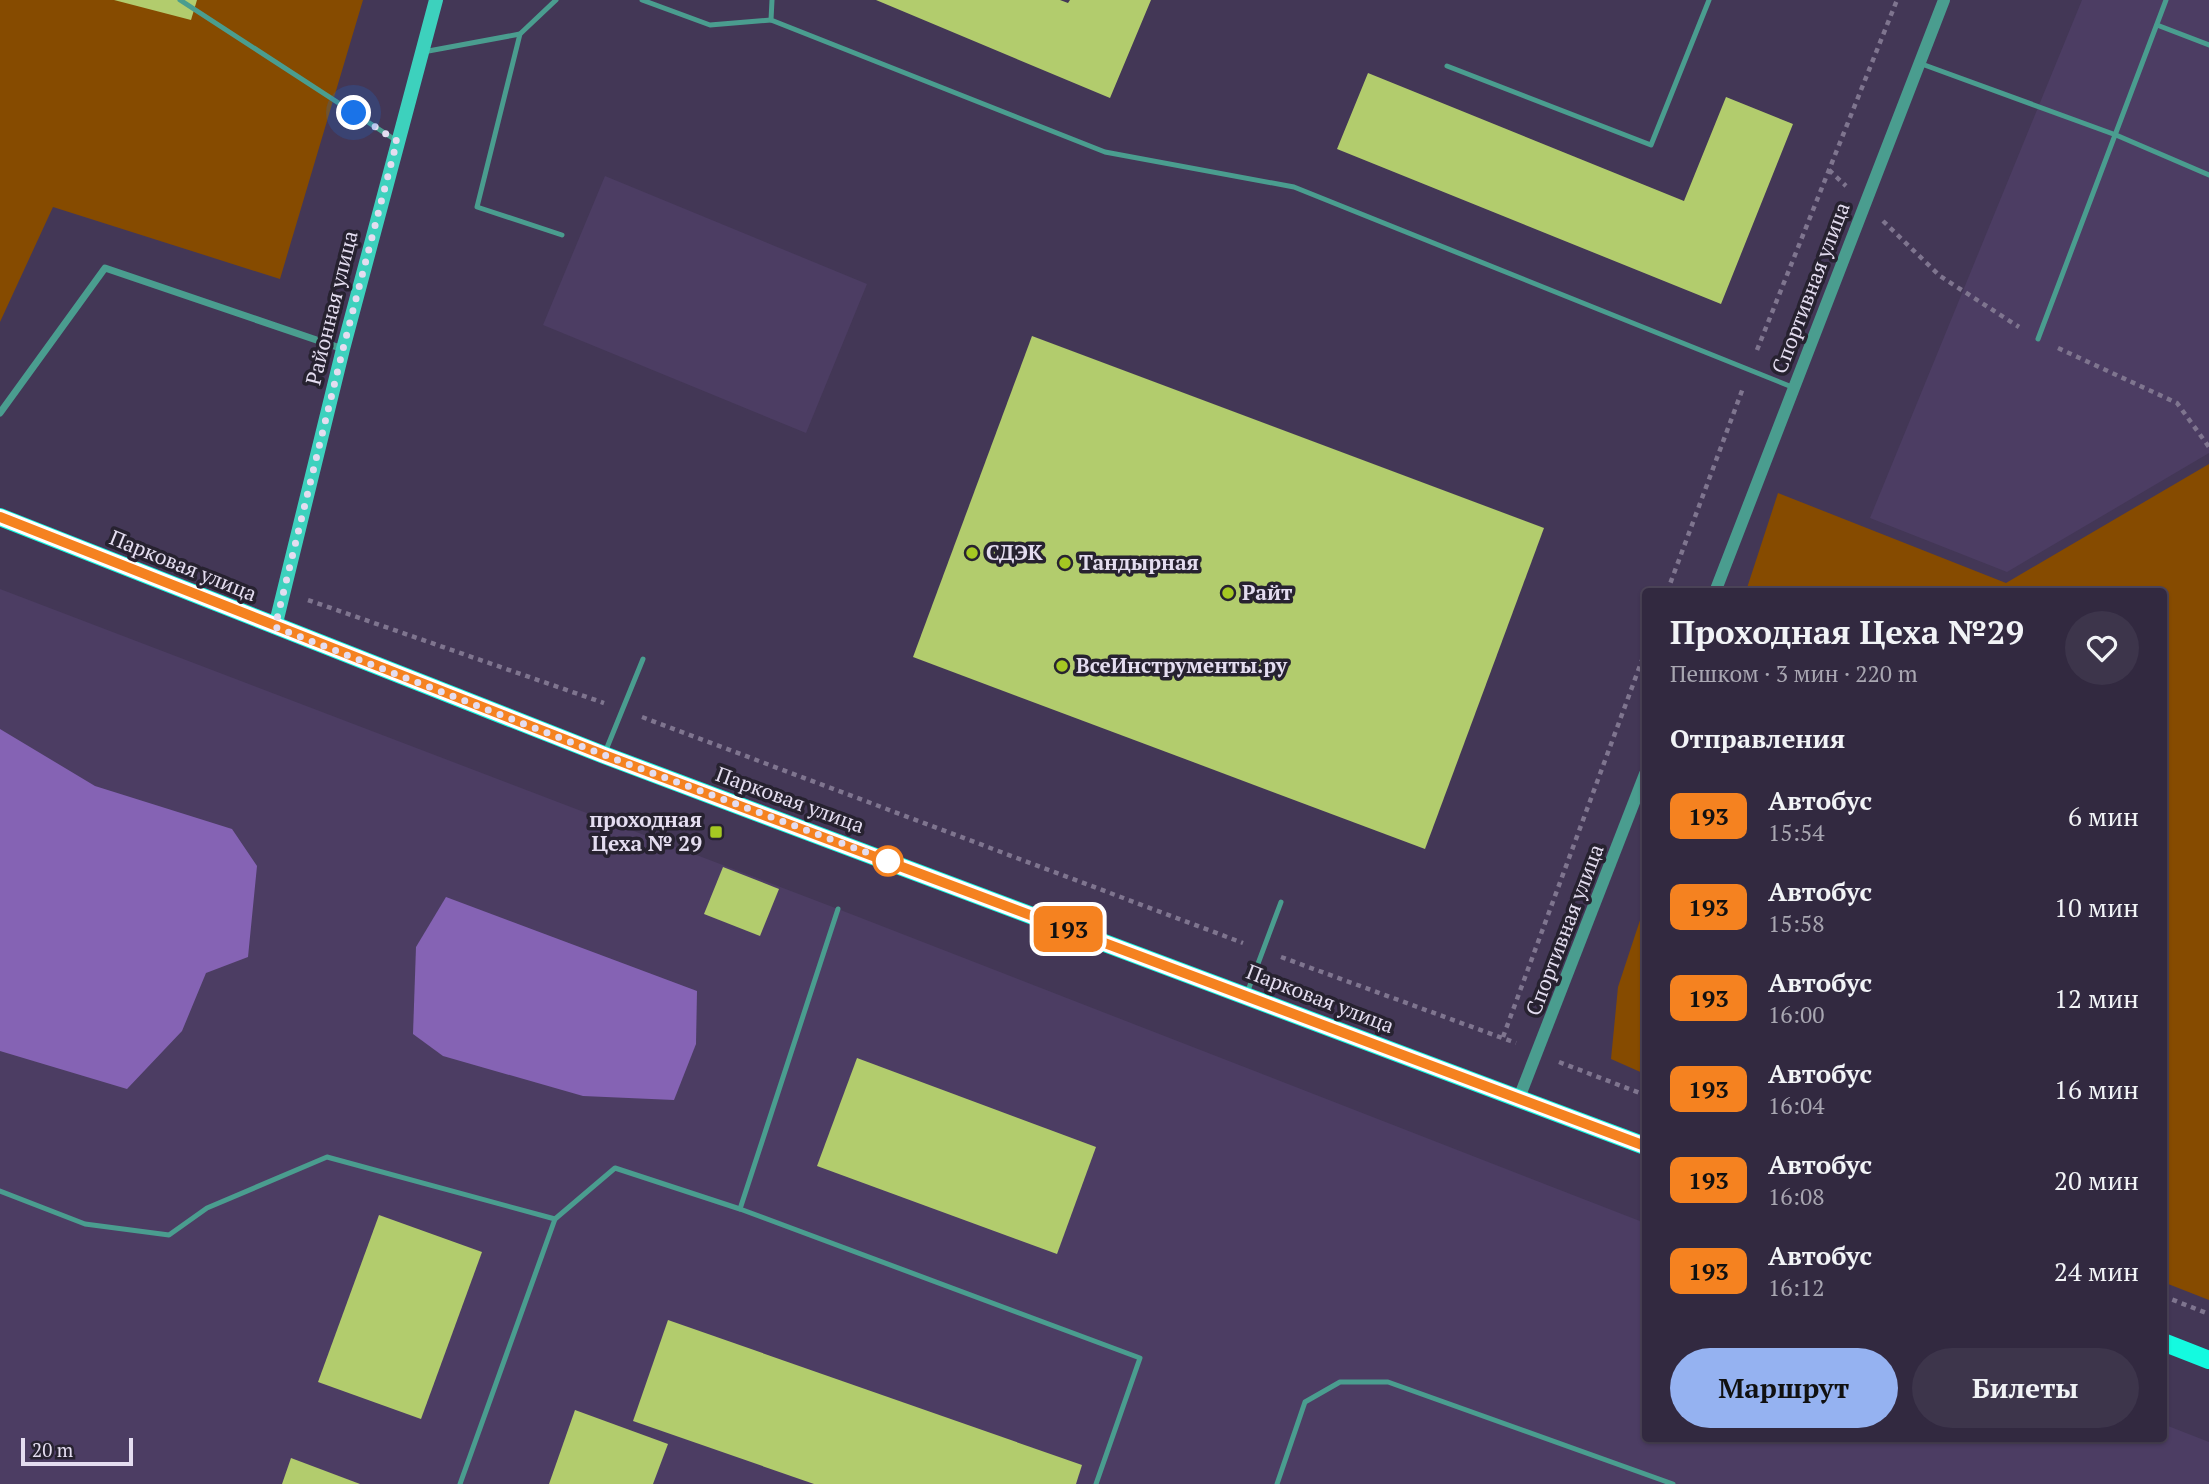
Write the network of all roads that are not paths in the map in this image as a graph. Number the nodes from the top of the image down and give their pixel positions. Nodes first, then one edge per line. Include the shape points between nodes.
1 (180, 0) edge
2 (436, 0) edge
3 (556, 0) edge
4 (642, 0) edge
5 (772, 0) edge
6 (1709, 0) edge
7 (1944, 0) edge
8 (2166, 0) edge
9 (771, 20) junction
10 (2157, 25) junction
11 (520, 34) junction
12 (2209, 45) edge
13 (421, 52) junction
14 (1919, 63) junction
15 (1447, 66) dead end
16 (2116, 135) junction
17 (397, 141) junction
18 (2209, 175) edge
19 (562, 235) dead end
20 (2038, 339) road end
21 (343, 349) junction
22 (1792, 387) junction
23 (0, 413) edge
24 (0, 517) edge
25 (1716, 588) edge
26 (275, 627) junction
27 (643, 659) dead end
28 (604, 755) junction
29 (1642, 782) edge
30 (1281, 902) dead end
31 (838, 909) dead end
32 (1246, 996) junction
33 (1519, 1098) junction
34 (1642, 1145) edge
35 (0, 1191) edge
36 (740, 1209) junction
37 (555, 1219) junction
38 (2167, 1344) edge
39 (2209, 1360) edge
40 (460, 1484) edge
41 (1096, 1484) edge
42 (1277, 1484) edge
43 (1673, 1484) edge

1 - 17 lane
2 - 13 main road, Районная улица
3 - 11 lane
4 - 9 lane via 710,25
5 - 9 lane
6 - 15 lane via 1651,145
7 - 14 street, Спортивная улица
8 - 10 lane
9 - 22 lane via 1105,152 1294,187
10 - 12 lane
10 - 16 lane
11 - 13 lane
11 - 19 lane via 477,207
13 - 17 main road, Районная улица
14 - 16 lane
14 - 22 street, Спортивная улица
16 - 18 lane
16 - 20 lane
17 - 21 main road, Районная улица
21 - 23 street via 105,268
21 - 26 main road, Районная улица
22 - 25 street, Спортивная улица
24 - 26 main road, Парковая улица
26 - 28 main road, Парковая улица
27 - 28 lane
28 - 32 main road, Парковая улица
29 - 33 street, Спортивная улица
30 - 32 lane
31 - 36 lane
32 - 33 main road, Парковая улица
33 - 34 main road, Парковая улица
35 - 37 lane via 86,1224 169,1235 207,1208 327,1157
36 - 37 lane via 615,1168
36 - 41 lane via 1140,1358
37 - 40 lane
38 - 39 main road
42 - 43 lane via 1305,1402 1340,1382 1388,1382

